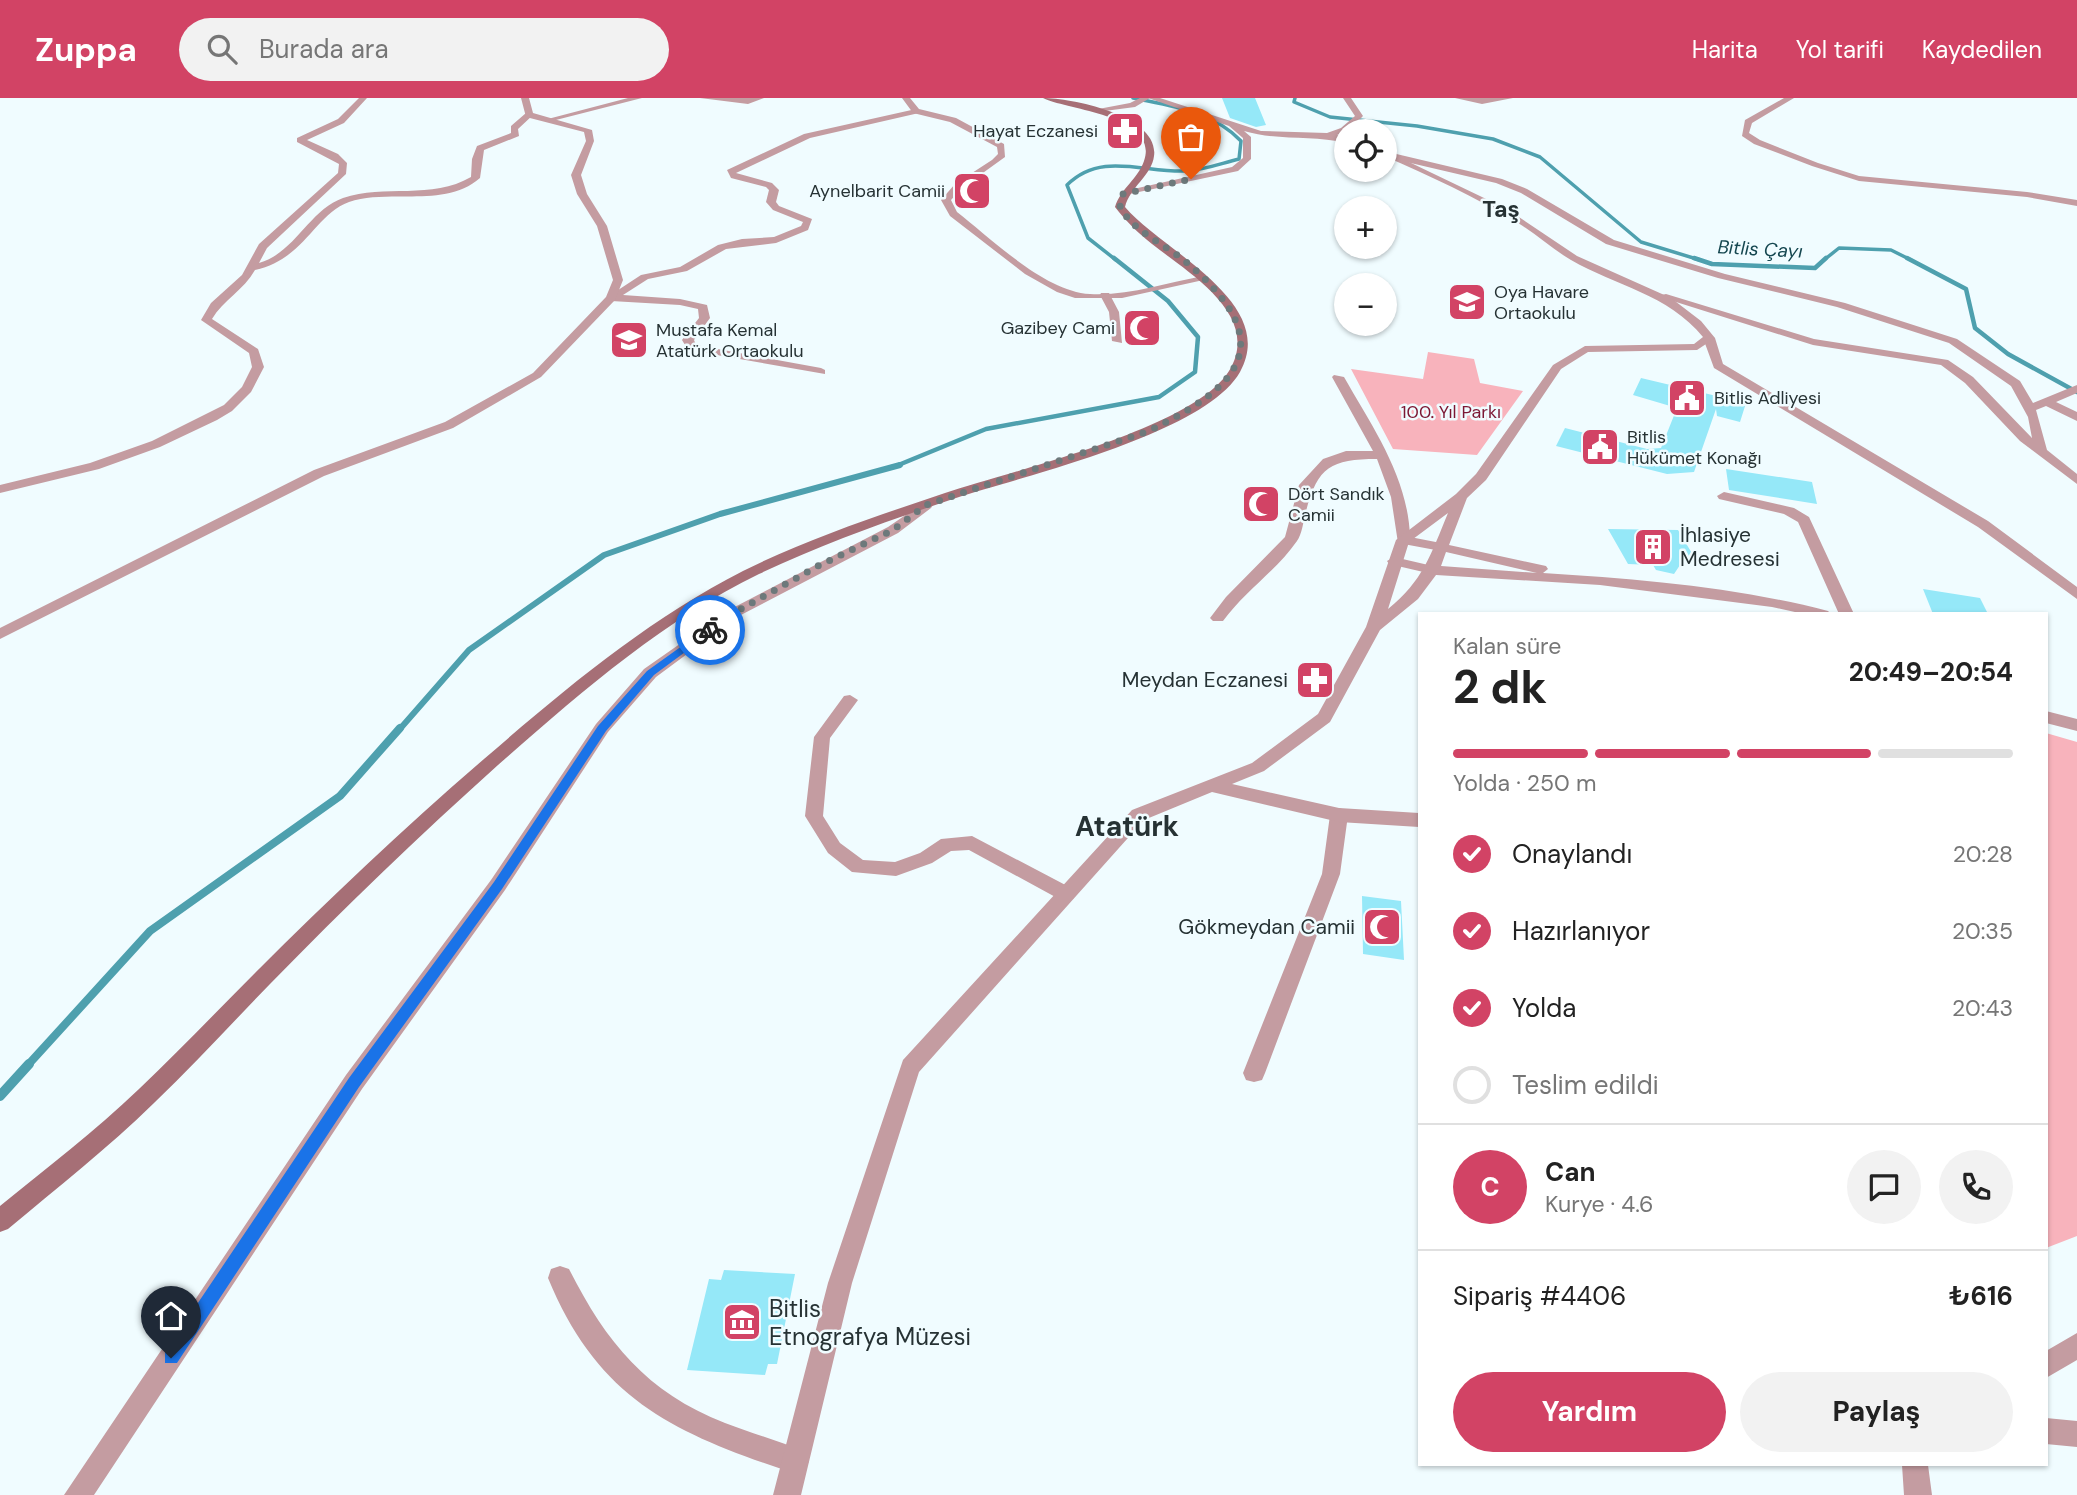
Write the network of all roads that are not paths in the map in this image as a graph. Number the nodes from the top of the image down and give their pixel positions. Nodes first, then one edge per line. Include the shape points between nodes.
1 (363, 98) edge
2 (525, 98) edge
3 (638, 98) edge
4 (704, 98) edge
5 (760, 98) edge
6 (906, 98) edge
7 (1047, 98) edge
8 (1100, 98) edge
9 (1152, 98) edge
10 (1347, 98) edge
11 (1459, 98) edge
12 (1508, 98) edge
13 (1790, 98) edge
14 (1144, 99) edge
15 (1083, 106) junction
16 (1097, 110) junction
17 (916, 111) junction
18 (529, 115) junction
19 (548, 120) junction
20 (1231, 125) junction
21 (1328, 136) junction
22 (1334, 138) edge
23 (1397, 157) edge
24 (1397, 159) edge
25 (1123, 194) junction
26 (2077, 203) edge
27 (251, 268) junction
28 (1203, 279) junction
29 (1105, 295) junction
30 (1662, 296) junction
31 (611, 298) junction
32 (1709, 338) junction
33 (1118, 341) dead end
34 (821, 372) dead end
35 (1338, 377) dead end
36 (2071, 391) edge
37 (2047, 402) junction
38 (2029, 409) junction
39 (2077, 418) edge
40 (2041, 452) junction
41 (1379, 454) junction
42 (2077, 480) edge
43 (0, 489) edge
44 (1724, 496) dead end
45 (1461, 497) junction
46 (926, 505) junction
47 (1403, 540) junction
48 (1441, 547) junction
49 (1394, 561) junction
50 (1432, 570) junction
51 (1600, 581) junction
52 (2077, 594) edge
53 (1814, 612) edge
54 (1846, 612) edge
55 (1218, 618) dead end
56 (1374, 627) junction
57 (0, 634) edge
58 (850, 700) dead end
59 (2048, 718) edge
60 (2077, 725) edge
61 (1212, 786) junction
62 (1339, 815) junction
63 (1418, 820) edge
64 (1066, 894) junction
65 (1254, 1073) dead end
66 (0, 1221) edge
67 (560, 1278) dead end
68 (2077, 1346) edge
69 (2048, 1364) edge
70 (2048, 1431) edge
71 (2077, 1434) edge
72 (796, 1461) junction
73 (1915, 1466) edge
74 (78, 1495) edge
75 (787, 1495) edge
76 (1918, 1495) edge

1 - 27 street via 341,121 300,140 335,156 343,163 342,174 263,246
2 - 18 street
3 - 19 street
4 - 5 street via 748,102
6 - 17 street
7 - 15 main road
8 - 15 street
9 - 20 street
10 - 21 street via 1359,116 1352,125
11 - 12 street via 1482,102
13 - 26 street via 1748,122 1745,134 1871,181 2015,192
14 - 16 street
15 - 16 main road
16 - 25 main road via 1118,117 1142,134 1151,153
17 - 29 street via 953,120 1001,146 1002,155 995,163 955,187 946,200 953,214 1052,287 1075,295
17 - 31 street via 807,136 730,172 769,185 776,208 810,221 805,228 776,240 723,247 683,269 645,277
18 - 19 street
18 - 27 street via 514,128 516,134 480,148 475,178 470,182 342,202 295,248
19 - 31 street via 587,130 590,141 576,175 614,262 618,280
20 - 21 street via 1260,133
20 - 25 street via 1247,136 1248,147 1247,159 1235,169
21 - 22 street
23 - 38 street via 1524,191 1610,242 1841,305 1953,341 2017,384
24 - 30 street via 1483,198 1580,261
25 - 28 main road via 1120,207 1127,220
27 - 43 street via 206,320 254,351 258,368 228,408 156,444 94,466
28 - 29 street
28 - 46 main road via 1233,313 1242,348 1236,370 1205,400 1146,432
29 - 33 street via 1114,312
30 - 32 street via 1697,320
30 - 40 street via 1813,342 1944,362 1969,380
31 - 34 street via 703,307 705,318 688,340 692,348
31 - 57 street via 537,375 485,408 319,473
32 - 45 street via 1697,346 1585,349 1557,367 1481,477
32 - 52 street via 1718,366 1983,524
35 - 41 street
36 - 37 street
37 - 38 street
37 - 39 street
38 - 40 street via 2035,417
40 - 42 street
41 - 47 street via 1405,516
41 - 55 street via 1346,455 1328,462 1306,485 1292,538
44 - 54 street via 1789,511 1804,520
45 - 47 street
45 - 48 street
46 - 66 main road via 753,572 645,638 558,703 452,796 146,1097
46 - 74 street via 893,530 732,614 650,673 602,728 498,885 354,1082
47 - 48 street
47 - 49 street
48 - 50 street
48 - 51 street
49 - 50 street
49 - 56 street
50 - 51 street
50 - 56 street via 1413,596
51 - 53 street via 1772,602
56 - 61 street via 1324,718 1258,767
58 - 64 street via 822,737 814,816 835,848 859,867 896,869 947,844 972,843
59 - 60 street
61 - 62 street
61 - 64 street via 1138,816
62 - 63 street
62 - 65 street via 1331,874
64 - 72 street via 910,1067 840,1283
67 - 72 street via 594,1343 626,1378 696,1425
68 - 69 street
70 - 71 street
72 - 75 street
73 - 76 street

